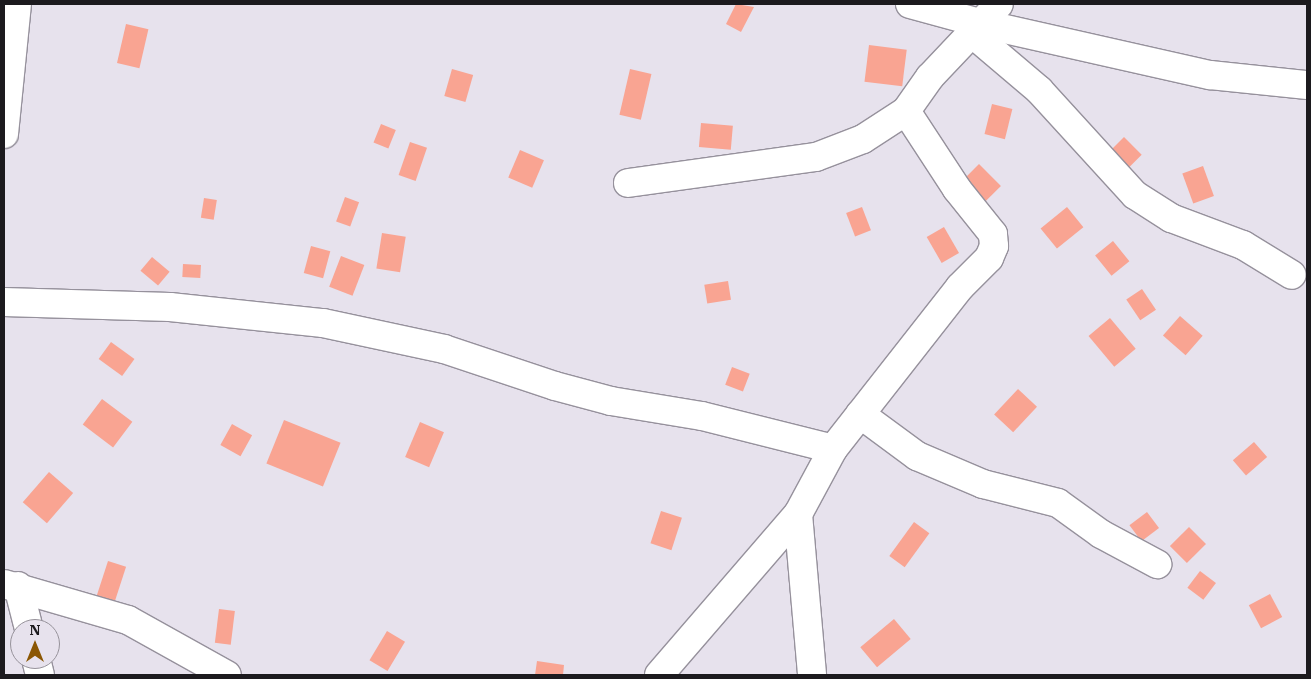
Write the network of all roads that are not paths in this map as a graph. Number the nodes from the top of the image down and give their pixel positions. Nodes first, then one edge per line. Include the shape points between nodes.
1 (17, 4) edge
2 (910, 4) edge
3 (985, 20) edge
4 (1307, 85) edge
5 (906, 111) junction
6 (4, 134) edge
7 (628, 182) dead end
8 (1292, 275) dead end
9 (4, 302) edge
10 (860, 414) junction
11 (833, 448) junction
12 (798, 514) junction
13 (1156, 564) dead end
14 (11, 585) edge
15 (25, 619) edge
16 (227, 675) edge
17 (659, 675) edge
18 (812, 675) edge

1 - 6 street
2 - 3 street
3 - 4 street via 1210,75
3 - 5 street via 930,78
3 - 8 street via 1039,90 1135,194 1172,218 1243,245
5 - 7 street via 863,139 816,157
5 - 10 street via 957,189 993,234 994,246 989,258 960,287
9 - 11 street via 170,307 323,323 444,349 555,386 612,401 702,416
10 - 11 street
10 - 13 street via 917,456 983,484 1058,503 1101,534
11 - 12 street
12 - 17 street
12 - 18 street
14 - 15 street
14 - 16 street via 128,620

